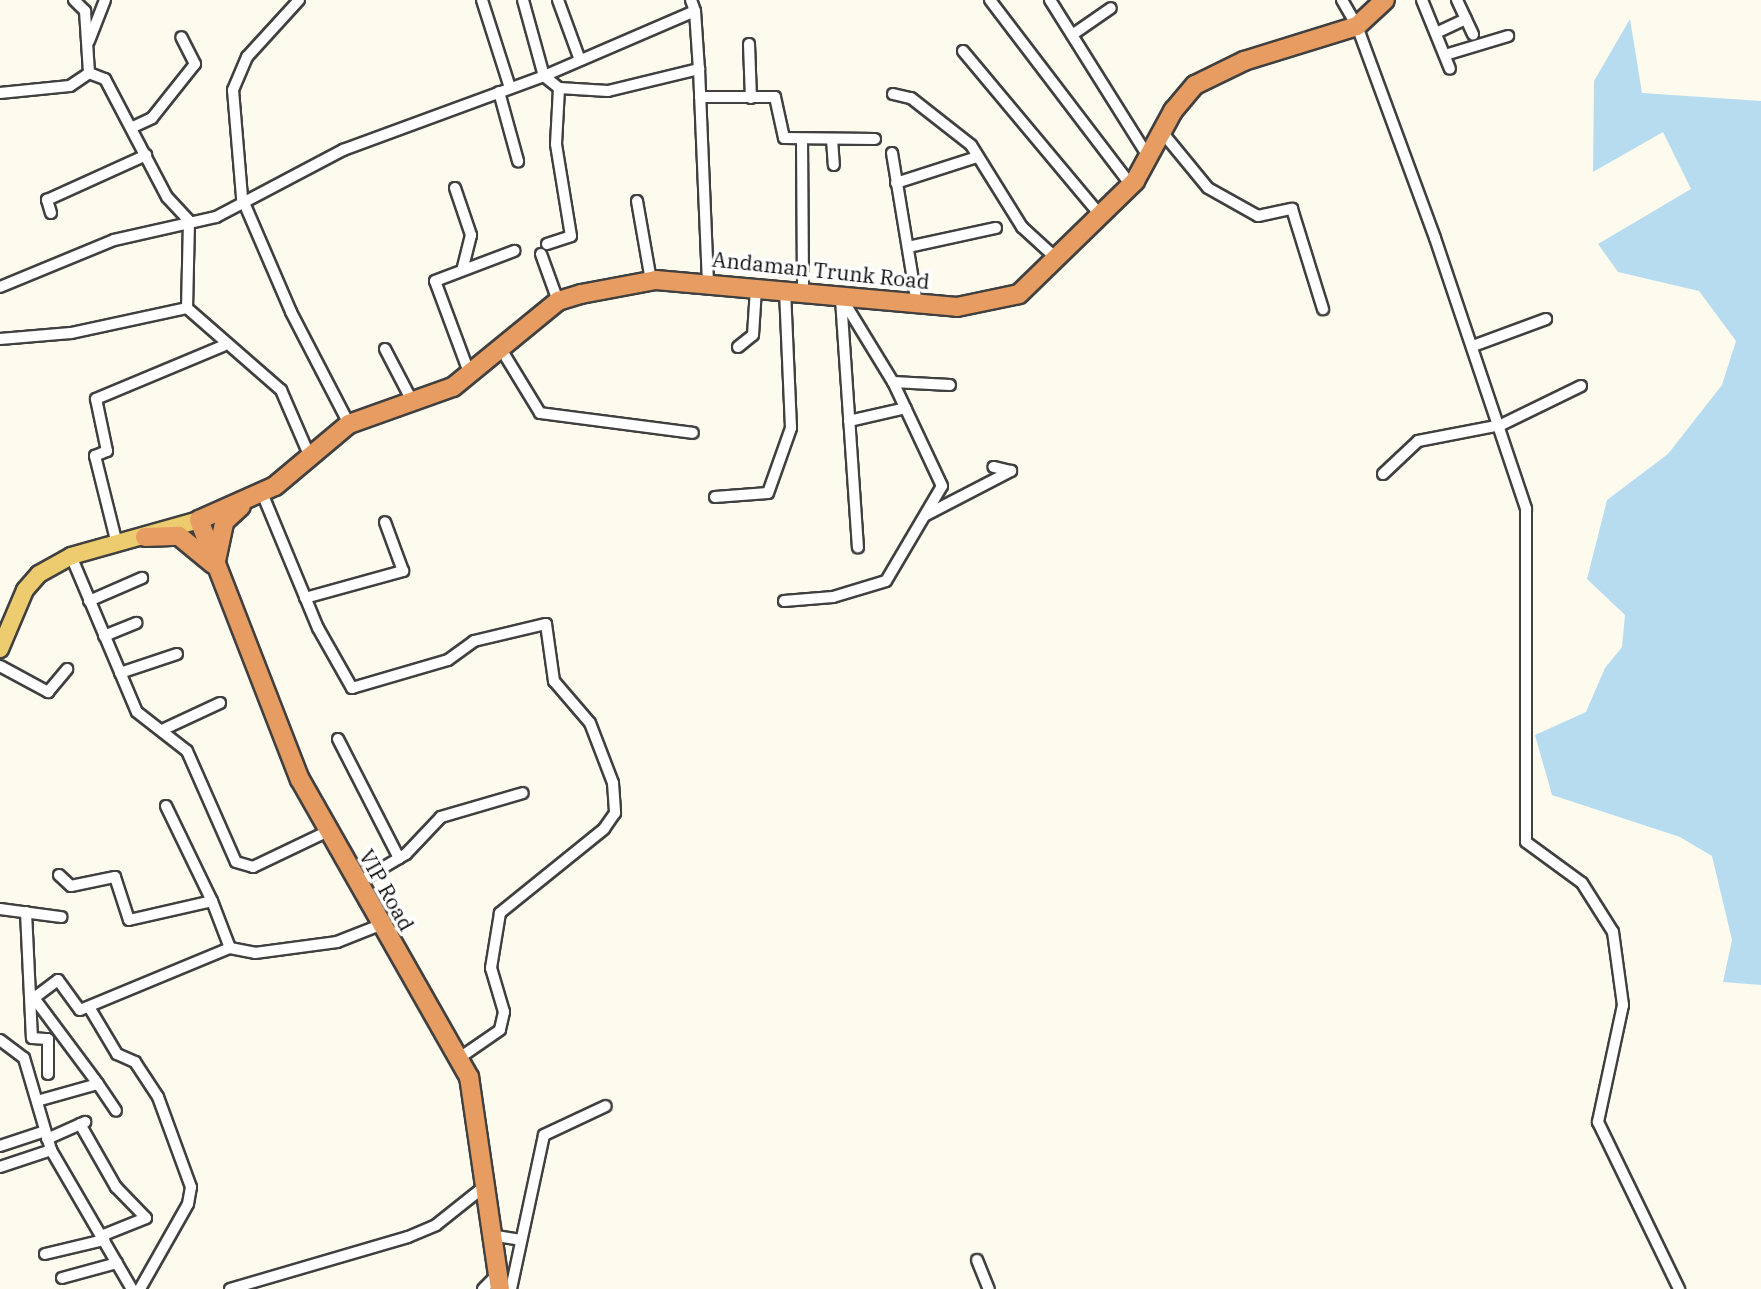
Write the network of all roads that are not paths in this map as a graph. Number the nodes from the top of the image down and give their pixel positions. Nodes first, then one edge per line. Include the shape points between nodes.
1 (74, 0) edge
2 (105, 0) edge
3 (299, 0) edge
4 (482, 0) edge
5 (523, 0) edge
6 (558, 0) edge
7 (990, 0) edge
8 (1051, 0) edge
9 (1342, 0) edge
10 (1385, 0) edge
11 (1422, 0) edge
12 (1457, 0) edge
13 (693, 5) edge
14 (1111, 8) dead end
15 (1466, 19) junction
16 (1357, 26) junction
17 (1436, 33) junction
18 (1473, 34) dead end
19 (1072, 35) junction
20 (1508, 36) dead end
21 (181, 37) dead end
22 (749, 44) dead end
23 (87, 45) junction
24 (963, 51) dead end
25 (1445, 55) junction
26 (580, 60) junction
27 (699, 69) junction
28 (1450, 69) dead end
29 (89, 73) junction
30 (544, 76) junction
31 (510, 88) junction
32 (559, 88) junction
33 (499, 92) junction
34 (0, 93) edge
35 (892, 94) dead end
36 (700, 97) junction
37 (751, 98) junction
38 (133, 127) junction
39 (1162, 132) junction
40 (832, 139) junction
41 (875, 139) dead end
42 (802, 140) junction
43 (892, 153) dead end
44 (146, 155) junction
45 (1148, 156) junction
46 (977, 157) junction
47 (518, 161) dead end
48 (834, 165) dead end
49 (897, 183) junction
50 (1131, 185) junction
51 (455, 188) dead end
52 (242, 198) junction
53 (637, 201) dead end
54 (51, 212) dead end
55 (1102, 217) junction
56 (189, 221) junction
57 (996, 229) dead end
58 (908, 247) junction
59 (514, 251) dead end
60 (1058, 260) junction
61 (463, 267) junction
62 (708, 280) junction
63 (651, 281) junction
64 (0, 287) edge
65 (756, 288) junction
66 (794, 293) junction
67 (840, 295) junction
68 (558, 301) junction
69 (917, 304) junction
70 (187, 308) junction
71 (1323, 309) dead end
72 (1546, 319) dead end
73 (0, 339) edge
74 (1473, 345) junction
75 (223, 346) junction
76 (738, 346) dead end
77 (385, 349) dead end
78 (501, 349) junction
79 (470, 375) junction
80 (893, 382) junction
81 (950, 385) dead end
82 (1581, 386) dead end
83 (411, 398) junction
84 (906, 408) junction
85 (849, 421) junction
86 (349, 424) junction
87 (1501, 425) junction
88 (693, 433) dead end
89 (310, 457) junction
90 (993, 467) dead end
91 (1383, 474) dead end
92 (257, 495) junction
93 (715, 497) dead end
94 (925, 515) junction
95 (199, 520) junction
96 (385, 522) dead end
97 (145, 537) junction
98 (117, 544) junction
99 (858, 547) dead end
100 (71, 556) junction
101 (215, 566) junction
102 (142, 578) dead end
103 (306, 598) junction
104 (89, 601) junction
105 (784, 601) dead end
106 (136, 623) dead end
107 (104, 636) junction
108 (0, 649) edge
109 (177, 654) dead end
110 (0, 666) edge
111 (67, 669) dead end
112 (120, 673) junction
113 (220, 703) dead end
114 (162, 730) junction
115 (338, 739) dead end
116 (523, 793) dead end
117 (166, 806) dead end
118 (328, 831) junction
119 (399, 858) junction
120 (59, 874) dead end
121 (357, 883) junction
122 (212, 901) junction
123 (0, 909) edge
124 (26, 912) junction
125 (61, 917) dead end
126 (380, 925) junction
127 (229, 948) junction
128 (25, 985) junction
129 (34, 998) junction
130 (89, 1007) junction
131 (32, 1038) junction
132 (0, 1040) edge
133 (16, 1047) junction
134 (458, 1059) junction
135 (48, 1074) dead end
136 (98, 1084) junction
137 (37, 1101) junction
138 (606, 1106) dead end
139 (116, 1111) dead end
140 (46, 1135) junction
141 (0, 1146) edge
142 (51, 1150) junction
143 (0, 1167) edge
144 (488, 1182) junction
145 (490, 1235) junction
146 (102, 1238) junction
147 (521, 1240) junction
148 (45, 1254) dead end
149 (977, 1260) dead end
150 (117, 1263) junction
151 (62, 1278) dead end
152 (499, 1282) edge
153 (132, 1289) edge
154 (141, 1289) edge
155 (230, 1289) edge
156 (483, 1289) edge
157 (511, 1289) edge
158 (989, 1289) edge
159 (1679, 1289) edge

1 - 23 street via 85,11
2 - 23 street
3 - 52 street via 247,57 233,90 245,174
4 - 31 street
5 - 30 street
6 - 26 street
7 - 50 street
8 - 19 street
9 - 16 street
10 - 16 highway, Andaman Trunk Road
11 - 17 street
12 - 15 street
13 - 26 street
13 - 27 street
14 - 19 street
15 - 17 street
15 - 18 street
16 - 39 highway, Andaman Trunk Road via 1219,70 1195,85
16 - 74 street
17 - 25 street
19 - 45 street
20 - 25 street
21 - 38 street via 195,64 152,118
22 - 37 street
23 - 29 street
24 - 55 street
25 - 28 street
26 - 30 street
27 - 32 street via 608,91
27 - 36 street
29 - 34 street via 70,86
29 - 38 street via 105,79
30 - 31 street
30 - 32 street
31 - 33 street
32 - 68 street via 556,144 571,236 544,249
33 - 47 street
33 - 52 street via 343,150
35 - 46 street via 911,98
36 - 37 street
36 - 62 street
37 - 42 street via 775,97 784,138
38 - 44 street
39 - 45 highway, Andaman Trunk Road
39 - 71 street via 1208,188 1258,216 1292,209
40 - 41 street
40 - 42 street
40 - 48 street
42 - 66 street
43 - 49 street
44 - 54 street via 47,200
44 - 56 street
45 - 50 highway, Andaman Trunk Road
46 - 49 street
46 - 60 street via 1022,227
49 - 58 street
50 - 55 highway, Andaman Trunk Road
51 - 61 street via 471,234
52 - 56 street via 216,217
52 - 86 street via 291,312
53 - 63 street
55 - 60 highway, Andaman Trunk Road
56 - 64 street via 114,240
56 - 70 street
57 - 58 street
58 - 69 street
59 - 61 street
60 - 69 highway, Andaman Trunk Road via 1019,294 983,305
61 - 79 street via 435,281
62 - 63 highway, Andaman Trunk Road
62 - 65 highway, Andaman Trunk Road
63 - 68 highway, Andaman Trunk Road
65 - 66 highway, Andaman Trunk Road
65 - 76 street via 753,335
66 - 67 highway, Andaman Trunk Road
66 - 93 street via 791,428 768,493
67 - 69 highway, Andaman Trunk Road
67 - 80 street
67 - 85 street
68 - 78 highway, Andaman Trunk Road
70 - 73 street via 71,333
70 - 75 street
72 - 74 street
74 - 87 street
75 - 89 street via 281,390
75 - 98 street via 96,399 107,450 95,456
77 - 83 street
78 - 79 highway, Andaman Trunk Road
78 - 88 street via 540,413
79 - 83 highway, Andaman Trunk Road
80 - 81 street
80 - 84 street
82 - 87 street
83 - 86 highway, Andaman Trunk Road
84 - 85 street
84 - 94 street via 941,474
85 - 99 street
86 - 89 highway, Andaman Trunk Road
87 - 91 street via 1418,441
87 - 159 street via 1526,509 1526,842 1581,883 1614,932 1623,1005 1598,1122
89 - 92 highway, Andaman Trunk Road
90 - 94 street via 1011,471
92 - 95 highway, Andaman Trunk Road
92 - 101 highway via 224,522
92 - 103 street
94 - 105 street via 886,581 834,597
95 - 97 main road
95 - 101 highway, VIP Road
96 - 103 street via 403,571
97 - 98 main road
97 - 101 highway via 178,536
98 - 100 main road
100 - 104 street
100 - 108 main road via 25,590
101 - 118 highway, VIP Road via 300,780
102 - 104 street
103 - 134 street via 352,688 449,660 474,641 546,624 554,681 590,723 613,783 615,813 604,829 500,913 491,968 504,1012 500,1031
104 - 107 street
106 - 107 street
107 - 112 street
109 - 112 street
110 - 111 street via 48,692
112 - 114 street via 137,712
113 - 114 street
114 - 118 street via 187,751 236,862 253,867
115 - 119 street
116 - 119 street via 441,817
117 - 122 street
118 - 121 highway, VIP Road
119 - 121 street
120 - 122 street via 71,886 115,877 129,920
121 - 126 highway, VIP Road
122 - 127 street
123 - 124 street
124 - 125 street
124 - 128 street
126 - 127 street via 337,942 256,953
126 - 134 highway, VIP Road
127 - 130 street
128 - 129 street
128 - 131 street
129 - 130 street via 58,981 80,1010
129 - 136 street
130 - 154 street via 117,1054 135,1062 158,1097 191,1187 188,1203
131 - 133 street
131 - 135 street via 48,1039
132 - 133 street
133 - 137 street
134 - 144 highway, VIP Road via 478,1114
136 - 137 street
136 - 139 street
137 - 140 street
138 - 147 street via 544,1135
140 - 141 street
140 - 142 street
140 - 146 street via 83,1123 116,1187 146,1218
142 - 143 street
142 - 146 street
144 - 145 highway, VIP Road
144 - 155 street via 436,1225 408,1237
145 - 147 street
145 - 152 highway, VIP Road
146 - 148 street
146 - 150 street
147 - 157 street
149 - 158 street
150 - 151 street
150 - 153 street
152 - 156 street

